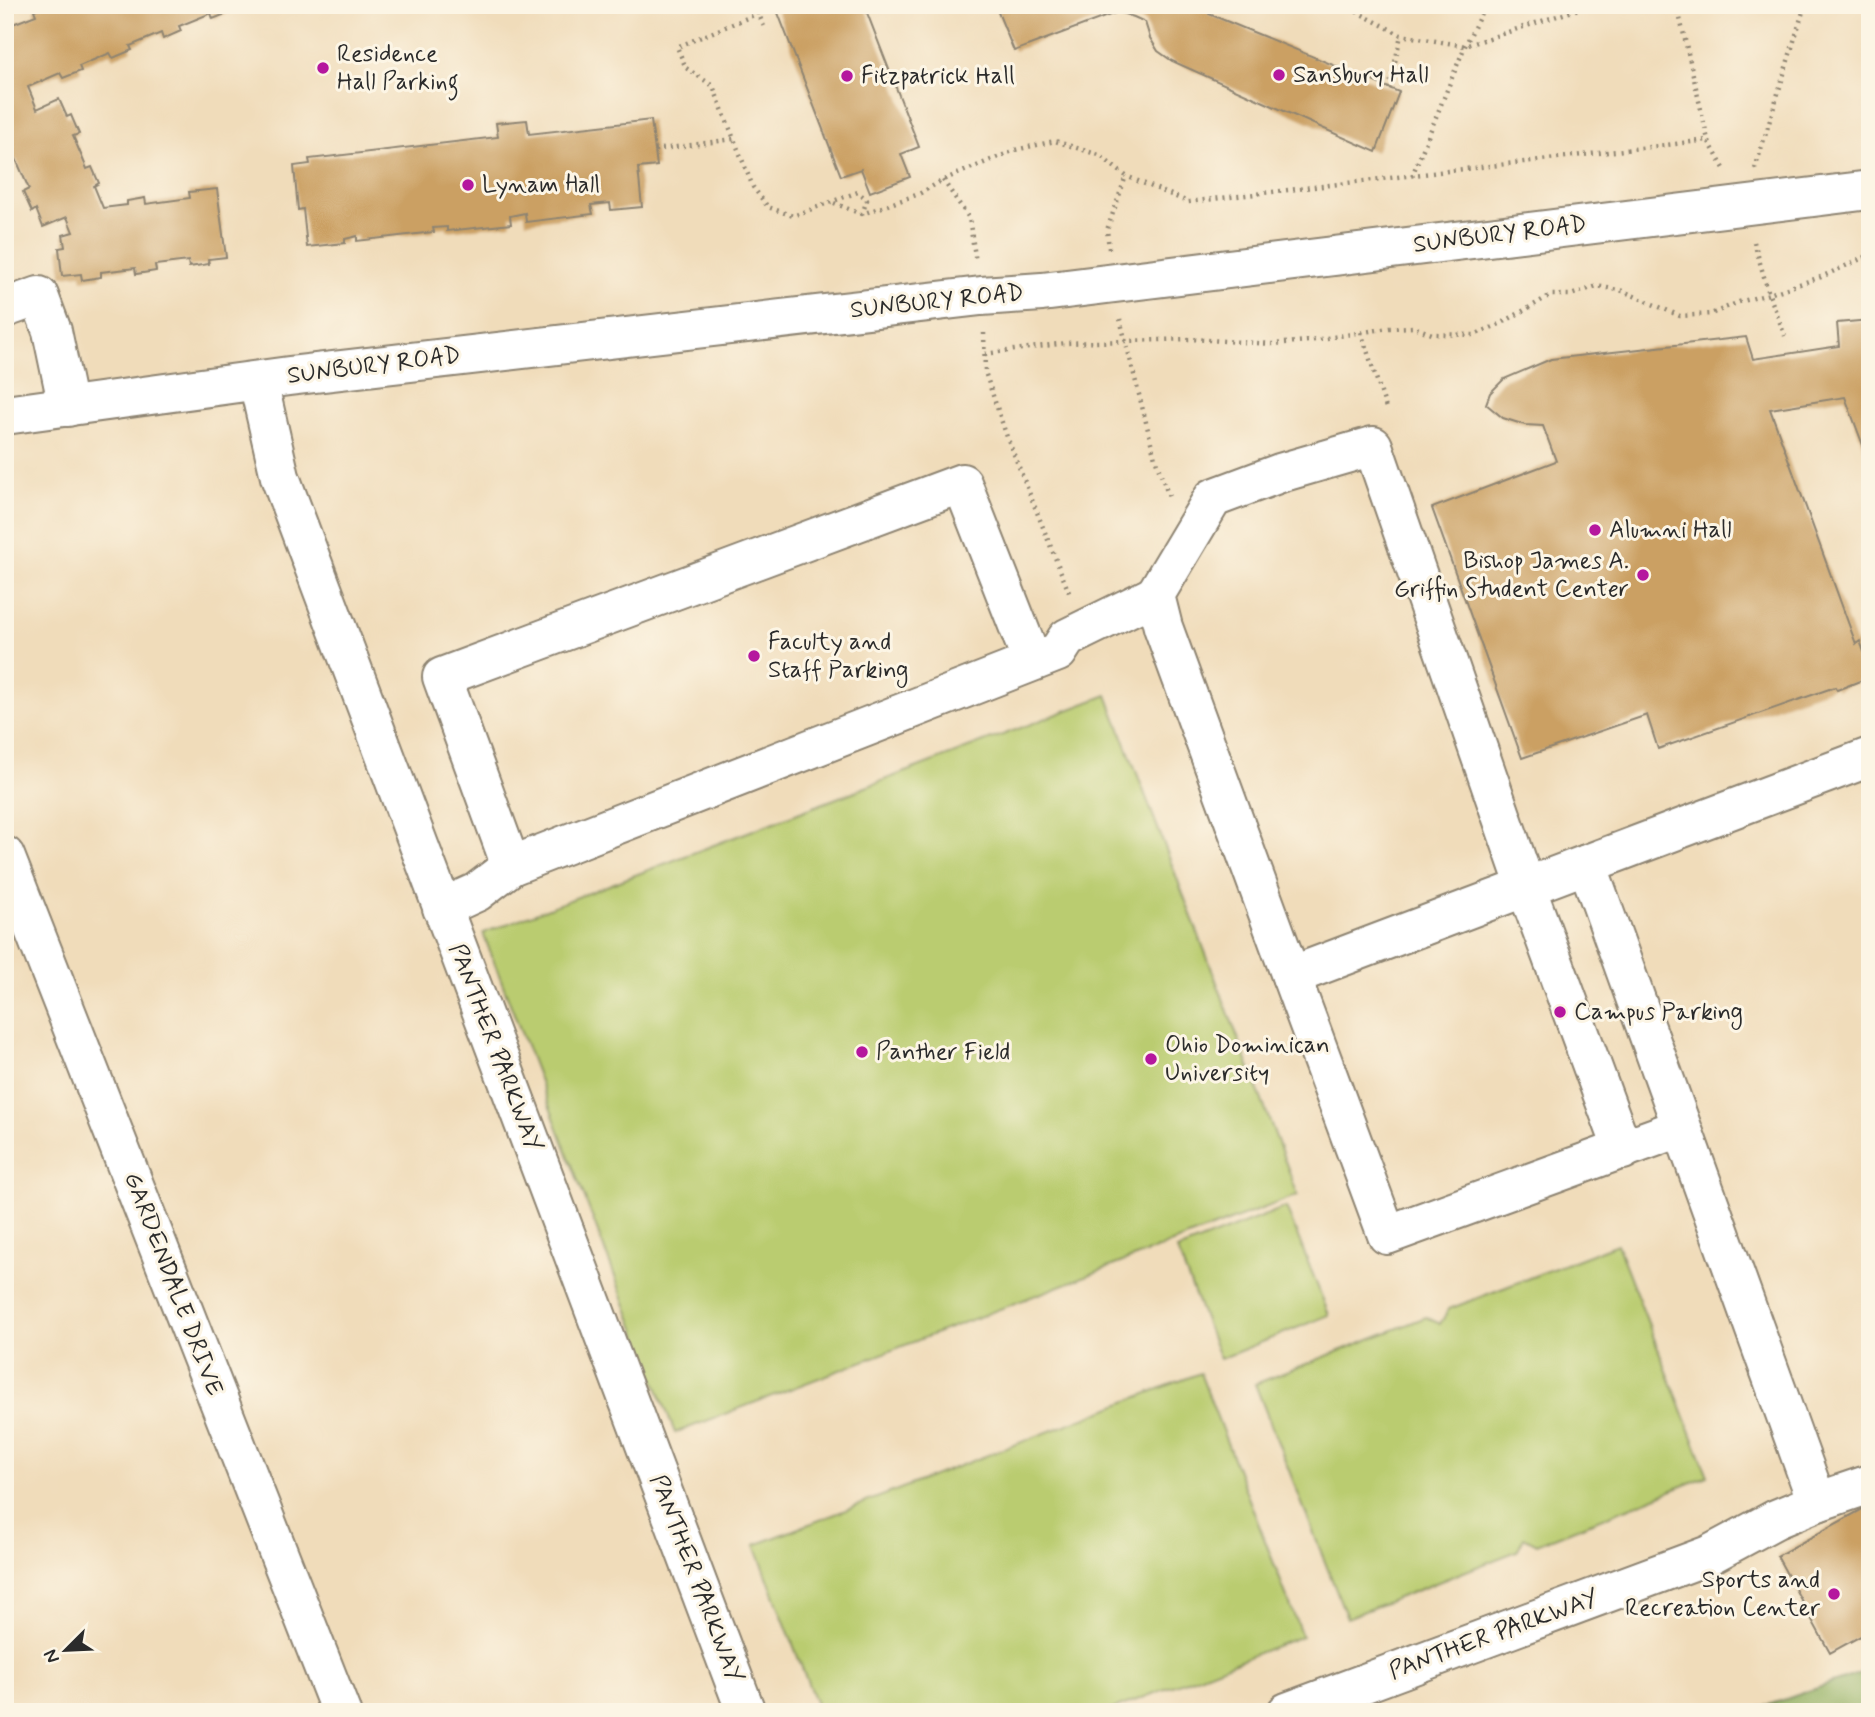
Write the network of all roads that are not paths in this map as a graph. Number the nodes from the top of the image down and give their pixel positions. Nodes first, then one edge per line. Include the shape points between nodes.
1 (1870, 190) edge
2 (5, 308) edge
3 (258, 381) junction
4 (68, 407) junction
5 (5, 415) edge
6 (1159, 611) junction
7 (1045, 656) junction
8 (1870, 757) edge
9 (5, 856) edge
10 (1587, 864) junction
11 (511, 866) junction
12 (1526, 887) junction
13 (438, 895) junction
14 (20, 933) edge
15 (1291, 976) junction
16 (1681, 1128) junction
17 (1622, 1150) junction
18 (1870, 1484) edge
19 (1817, 1502) junction
20 (341, 1712) edge
21 (746, 1712) edge
22 (1287, 1712) edge

1 - 3 main road, SUNBURY ROAD via 1042,292
2 - 4 main road via 39,296 52,331
3 - 4 main road, SUNBURY ROAD
3 - 13 main road, PANTHER PARKWAY via 280,477
4 - 5 main road, SUNBURY ROAD
6 - 7 main road via 1074,656
6 - 12 main road via 1213,498 1373,446
6 - 15 main road
7 - 11 main road
7 - 11 main road via 962,483 442,677
8 - 10 main road
9 - 14 main road, GARDENDALE DRIVE
10 - 12 main road
10 - 16 main road
11 - 13 main road via 473,864
12 - 15 main road
12 - 17 main road
13 - 21 main road, PANTHER PARKWAY
14 - 20 main road, GARDENDALE DRIVE
15 - 17 main road via 1387,1235
16 - 17 main road
16 - 19 main road
18 - 19 main road, PANTHER PARKWAY
19 - 22 main road, PANTHER PARKWAY via 1709,1555

